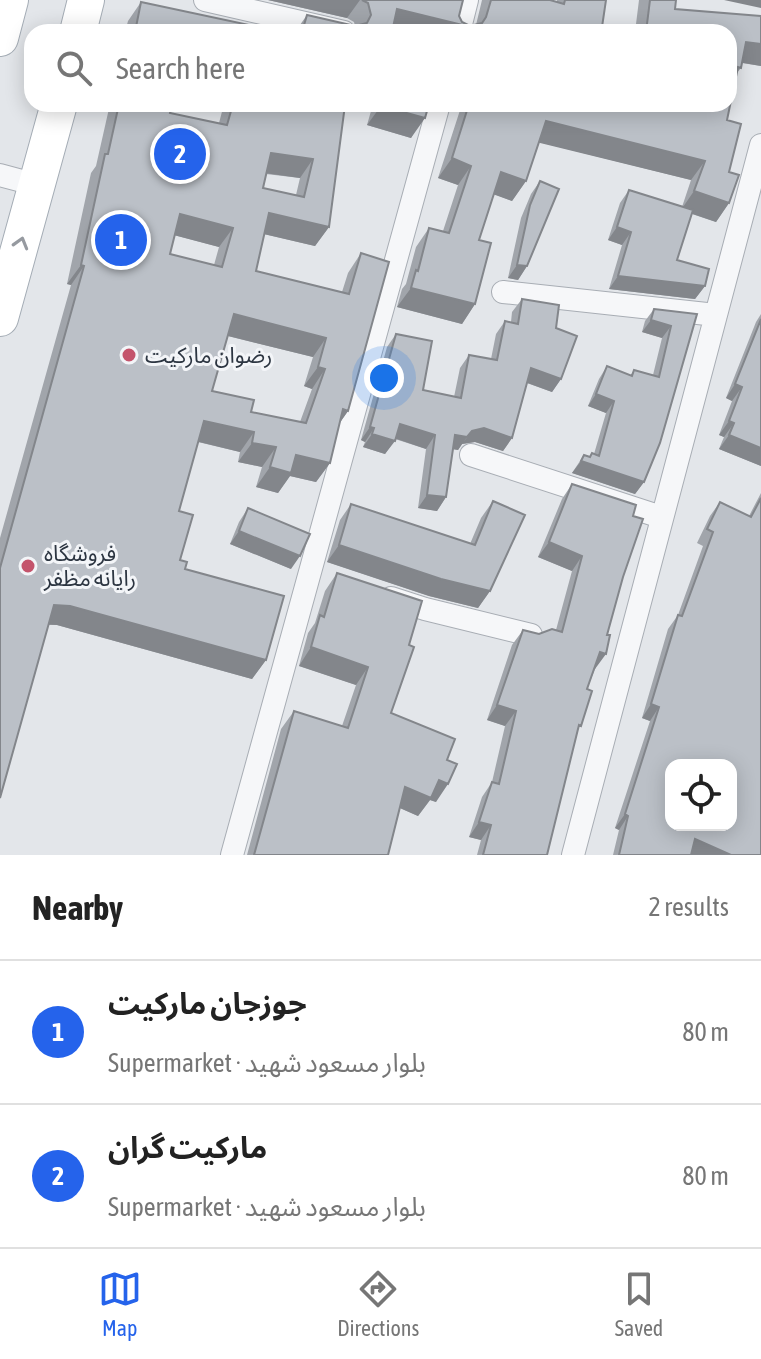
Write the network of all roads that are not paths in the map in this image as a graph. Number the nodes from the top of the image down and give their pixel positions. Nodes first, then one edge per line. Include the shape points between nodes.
1 (10, 0) edge
2 (86, 0) edge
3 (205, 0) edge
4 (467, 0) edge
5 (80, 24) edge
6 (309, 24) edge
7 (461, 24) edge
8 (0, 38) edge
9 (57, 112) edge
10 (437, 112) edge
11 (761, 145) edge
12 (0, 175) edge
13 (37, 185) junction
14 (503, 292) dead end
15 (716, 315) junction
16 (0, 318) edge
17 (471, 455) dead end
18 (661, 517) junction
19 (368, 590) edge
20 (531, 635) edge
21 (232, 855) edge
22 (573, 855) edge

1 - 8 main road
2 - 5 main road
3 - 6 street
4 - 7 street
9 - 13 main road
10 - 21 street via 317,574
11 - 15 street
12 - 13 street
16 -> 13 main road
14 - 15 street
15 - 18 street
17 - 18 street
18 - 22 street
19 - 20 street

